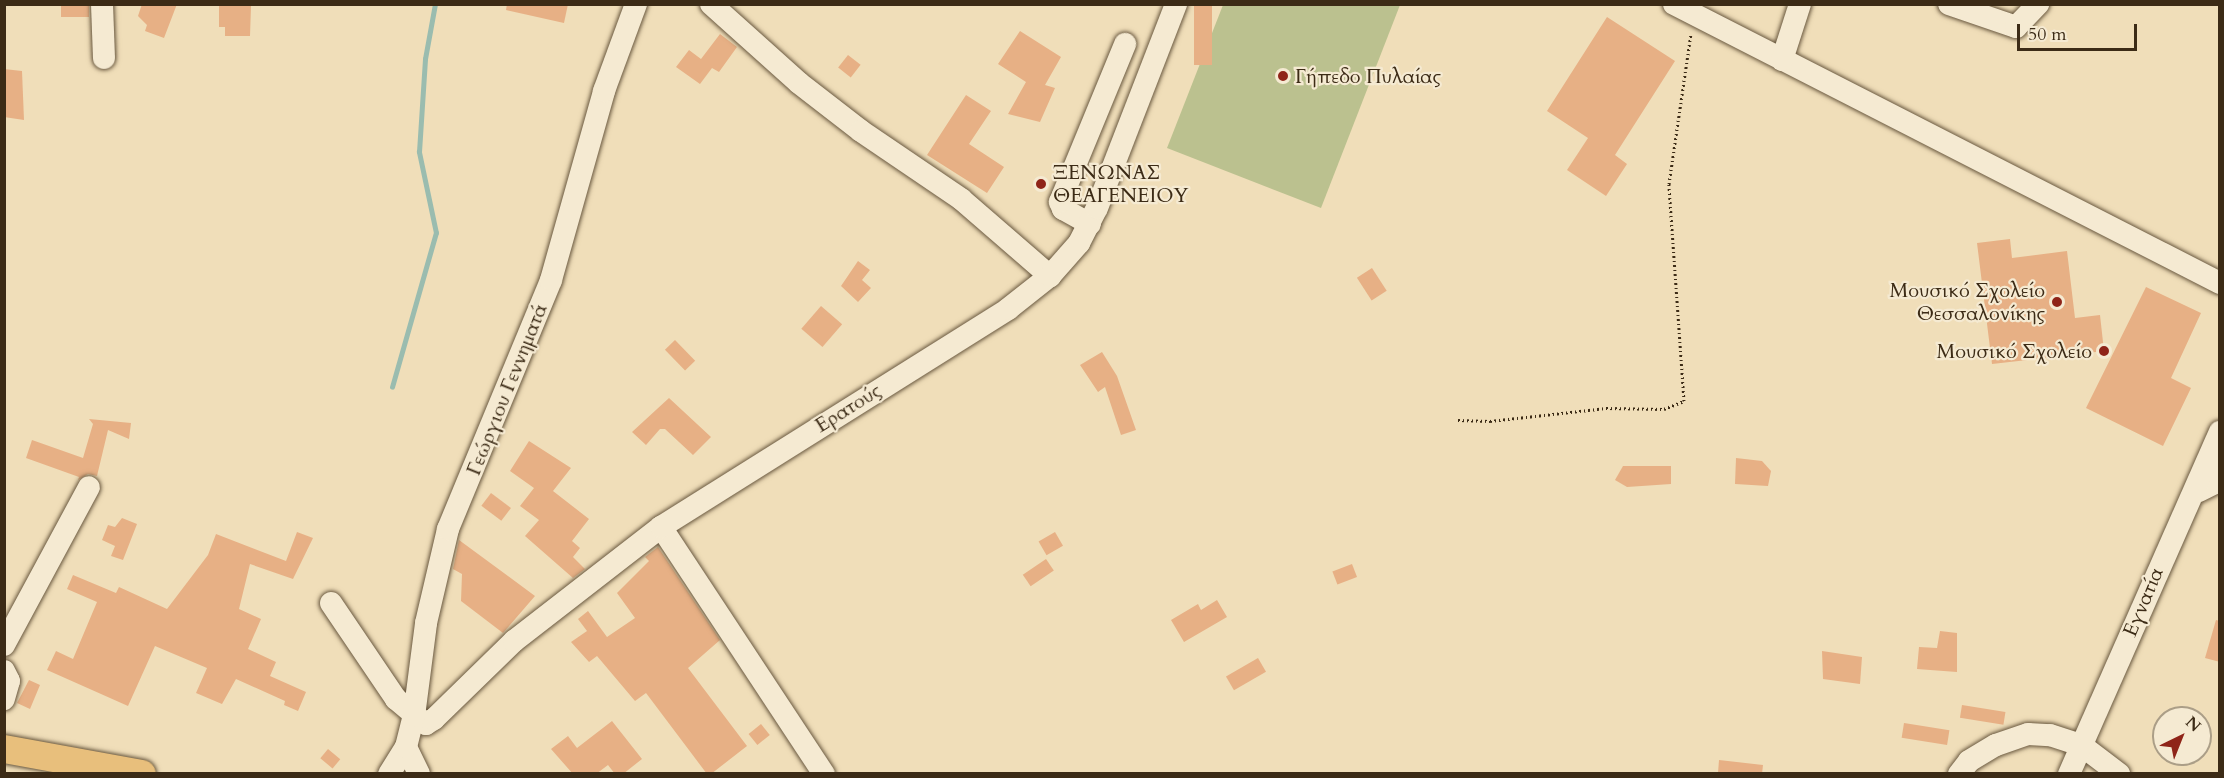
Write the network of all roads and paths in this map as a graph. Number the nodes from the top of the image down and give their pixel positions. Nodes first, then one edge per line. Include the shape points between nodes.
1 (102, 4) edge
2 (636, 4) edge
3 (711, 4) edge
4 (1176, 4) edge
5 (1800, 4) edge
6 (1949, 4) edge
7 (2038, 4) edge
8 (1684, 10) edge
9 (1125, 44) dead end
10 (104, 58) dead end
11 (1782, 60) junction
12 (1111, 172) junction
13 (1070, 176) junction
14 (1089, 224) junction
15 (1050, 276) junction
16 (2220, 283) edge
17 (1458, 420) dead end
18 (2220, 432) edge
19 (2220, 472) edge
20 (89, 487) dead end
21 (2199, 491) dead end
22 (662, 527) junction
23 (330, 603) dead end
24 (4, 645) edge
25 (4, 671) edge
26 (4, 699) edge
27 (414, 716) junction
28 (2081, 745) junction
29 (406, 747) junction
30 (4, 749) edge
31 (142, 774) edge
32 (389, 774) edge
33 (419, 774) edge
34 (824, 774) edge
35 (1959, 774) edge
36 (2069, 774) edge
37 (2119, 774) edge

1 - 10 street
2 - 27 street, Γεώργιου Γεννηματά via 604,92 551,280 448,529 426,623
3 - 15 street via 799,83 961,199
4 - 12 street, Ερατούς
5 - 11 street
6 - 7 street via 2016,27
8 - 11 street
8 - 17 path via 1669,184 1684,401 1664,409 1606,408 1490,421
9 - 13 street
11 - 16 street
12 - 13 street
12 - 14 street, Ερατούς
13 - 14 street via 1060,204
14 - 15 street, Ερατούς
15 - 22 street, Ερατούς via 1008,309
18 - 28 street, Εγνατία
19 - 21 street via 2215,483
20 - 24 street
22 - 27 street, Ερατούς via 514,641 434,719 426,724
22 - 34 street
23 - 27 street via 396,699
25 - 26 street via 9,681
27 - 29 street, Γεώργιου Γεννηματά
28 - 35 street via 2050,735 2028,734 1996,745 1969,761
28 - 36 street, Εγνατία
28 - 37 street
29 - 32 street, Γεώργιου Γεννηματά
29 - 33 street
30 - 31 main road

